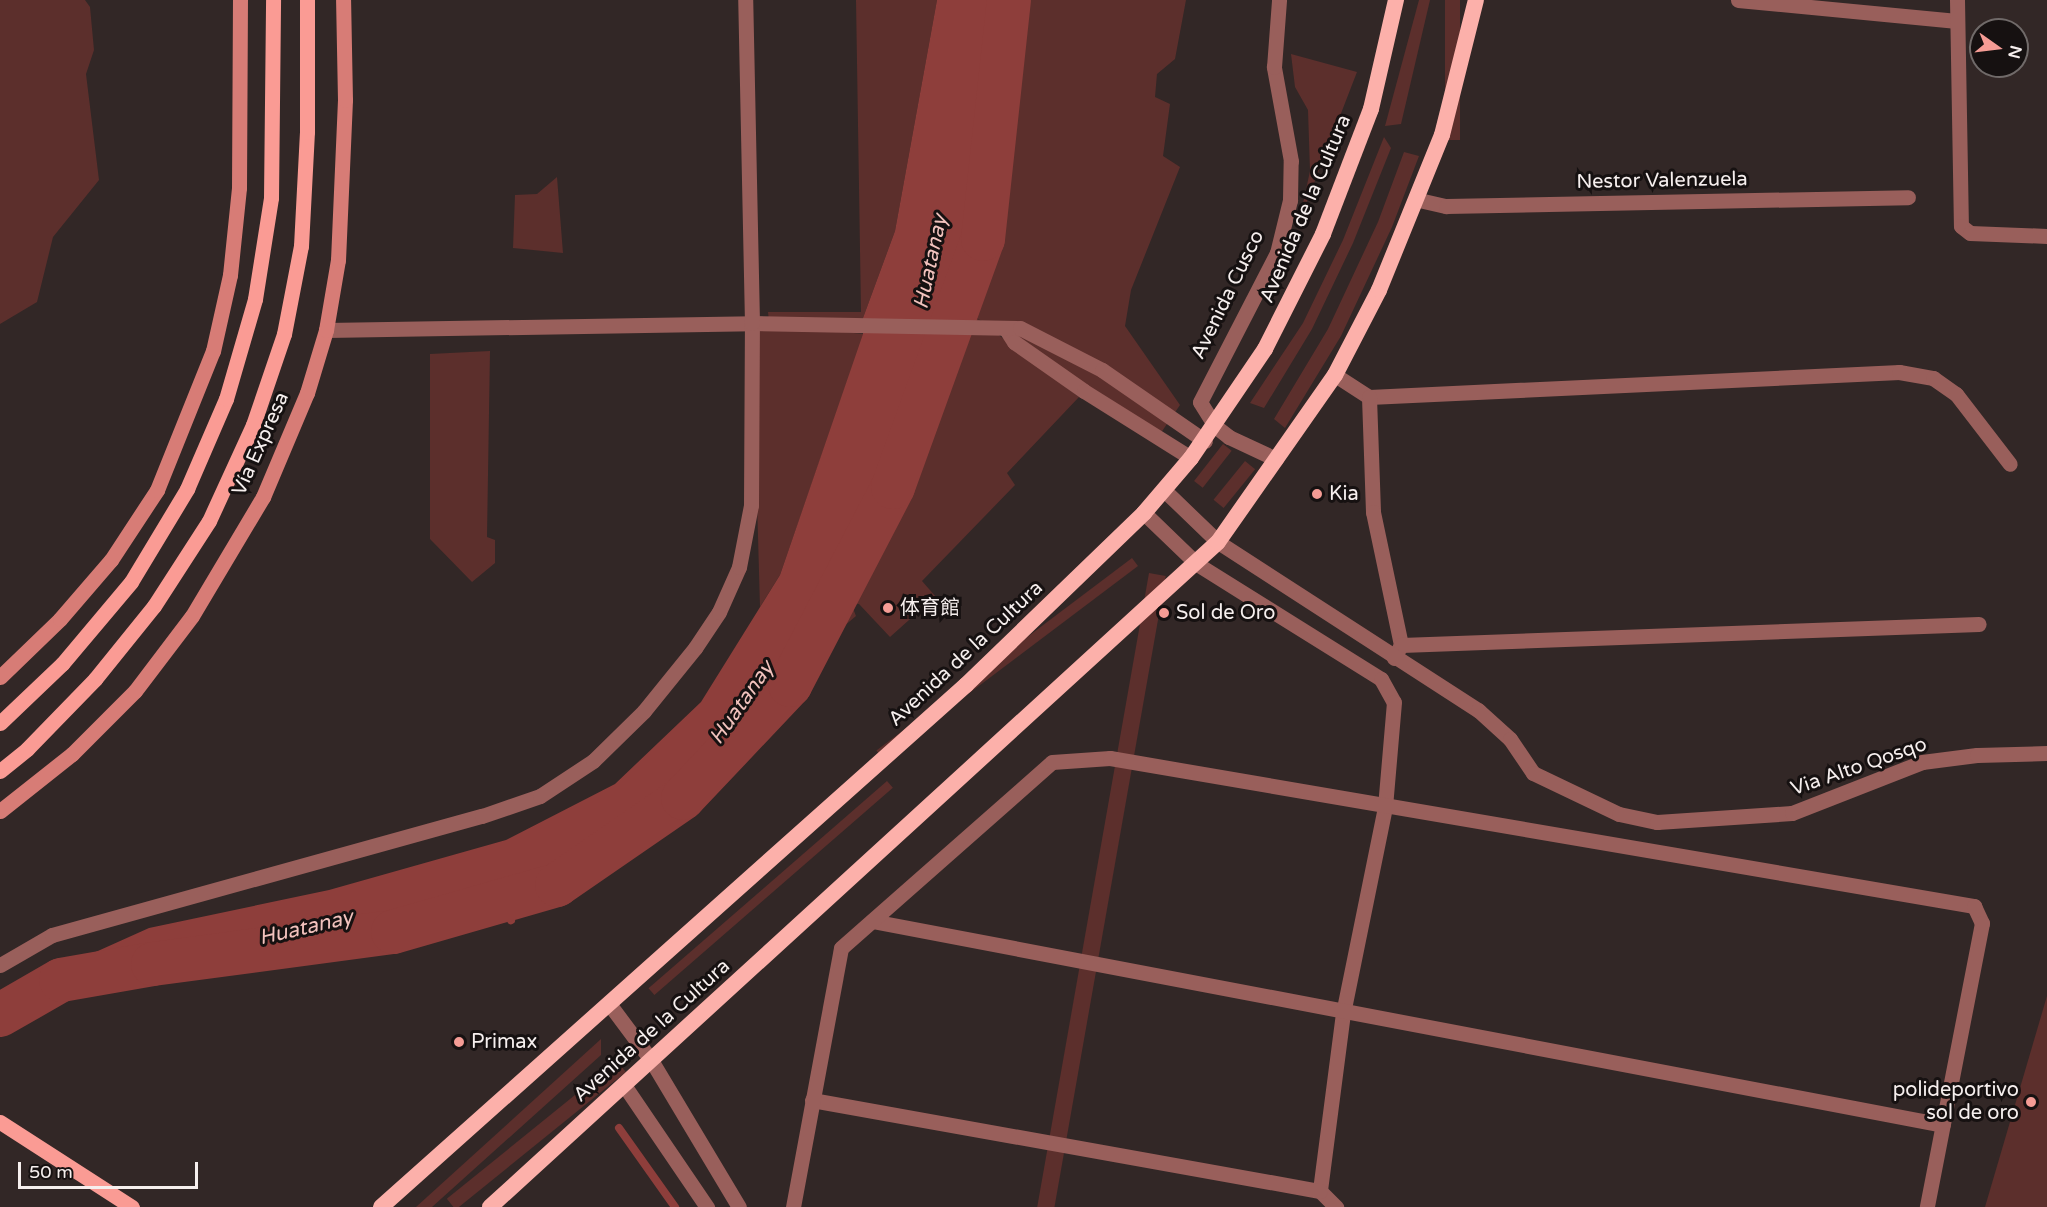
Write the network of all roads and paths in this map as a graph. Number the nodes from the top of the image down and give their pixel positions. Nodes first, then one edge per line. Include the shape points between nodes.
1 (240, 0) edge
2 (273, 0) edge
3 (307, 0) edge
4 (343, 0) edge
5 (745, 0) edge
6 (1279, 0) edge
7 (1396, 0) edge
8 (1476, 0) edge
9 (1738, 0) edge
10 (1957, 0) edge
11 (1957, 21) junction
12 (1908, 197) dead end
13 (1419, 200) junction
14 (2047, 236) edge
15 (752, 323) junction
16 (998, 326) junction
17 (326, 330) junction
18 (1335, 375) junction
19 (1369, 397) junction
20 (1215, 426) junction
21 (1205, 441) junction
22 (1191, 458) junction
23 (1276, 459) junction
24 (2010, 464) dead end
25 (1164, 490) junction
26 (1144, 513) junction
27 (1218, 542) junction
28 (1197, 564) junction
29 (1979, 624) dead end
30 (1398, 651) junction
31 (0, 677) edge
32 (0, 723) edge
33 (2047, 753) edge
34 (0, 771) edge
35 (1385, 807) junction
36 (0, 811) edge
37 (872, 921) junction
38 (0, 965) edge
39 (610, 1005) junction
40 (1342, 1013) junction
41 (651, 1060) junction
42 (624, 1085) junction
43 (812, 1100) junction
44 (0, 1122) edge
45 (1943, 1125) junction
46 (1320, 1191) junction
47 (132, 1207) edge
48 (381, 1207) edge
49 (490, 1207) edge
50 (707, 1207) edge
51 (739, 1207) edge
52 (793, 1207) edge
53 (1336, 1207) edge
54 (1927, 1207) edge

1 - 31 main road via 239,188 230,275 213,351 157,490 111,560 60,619
2 - 32 main road via 271,198 255,299 226,399 187,489 131,582 62,664
3 - 34 main road, Vía Expresa via 307,132 301,246 284,334 253,425 209,520 154,606 95,679 27,750
4 - 17 main road, Vía Expresa via 345,100 338,260
5 - 15 street
6 - 20 street, Avenida Cusco via 1274,67 1291,161 1290,200 1276,253 1201,397 1201,407
7 - 20 highway, Avenida de la Cultura via 1371,109 1334,208 1284,315
8 - 13 highway, Avenida de la Cultura via 1442,135
9 - 11 street
10 - 11 street
11 - 14 street via 1961,226 1970,233
12 - 13 street, Nestor Valenzuela via 1446,206
13 - 18 highway, Avenida de la Cultura
15 - 16 street
15 - 17 street
15 - 38 street via 751,505 739,567 719,612 695,648 644,711 593,761 540,796 52,935
16 - 21 street via 1033,331 1102,370
16 - 22 street via 1014,342 1084,391
17 - 36 main road, Vía Expresa via 307,393 263,497 192,616 135,691 72,754
18 - 19 street
18 - 23 highway, Avenida de la Cultura
19 - 24 street via 1899,372 1933,378 1956,394
19 - 30 street via 1373,512
20 - 21 highway, Avenida de la Cultura
20 - 23 street, Avenida Cusco via 1237,442
21 - 22 highway, Avenida de la Cultura
22 - 25 highway, Avenida de la Cultura
23 - 27 highway, Avenida de la Cultura
25 - 26 highway, Avenida de la Cultura
25 - 27 street, Via Alto Qosqo
26 - 28 street
26 - 39 highway, Avenida de la Cultura via 966,685
27 - 28 highway, Avenida de la Cultura
27 - 30 street, Via Alto Qosqo
28 - 35 street via 1381,679 1394,702
28 - 41 highway, Avenida de la Cultura
29 - 30 street
30 - 33 street, Via Alto Qosqo via 1411,669 1493,721 1533,773 1619,814 1657,822 1792,813 1922,762 1977,755
35 - 37 street via 1110,758 1052,762
35 - 40 street
35 - 45 street via 1974,906 1982,923
37 - 40 street
37 - 43 street via 841,948
39 - 41 street
39 - 48 highway, Avenida de la Cultura
40 - 45 street
40 - 46 street
41 - 42 highway, Avenida de la Cultura
41 - 51 street
42 - 49 highway, Avenida de la Cultura
42 - 50 street
43 - 46 street
43 - 52 street
44 - 47 main road
45 - 54 street
46 - 53 street

